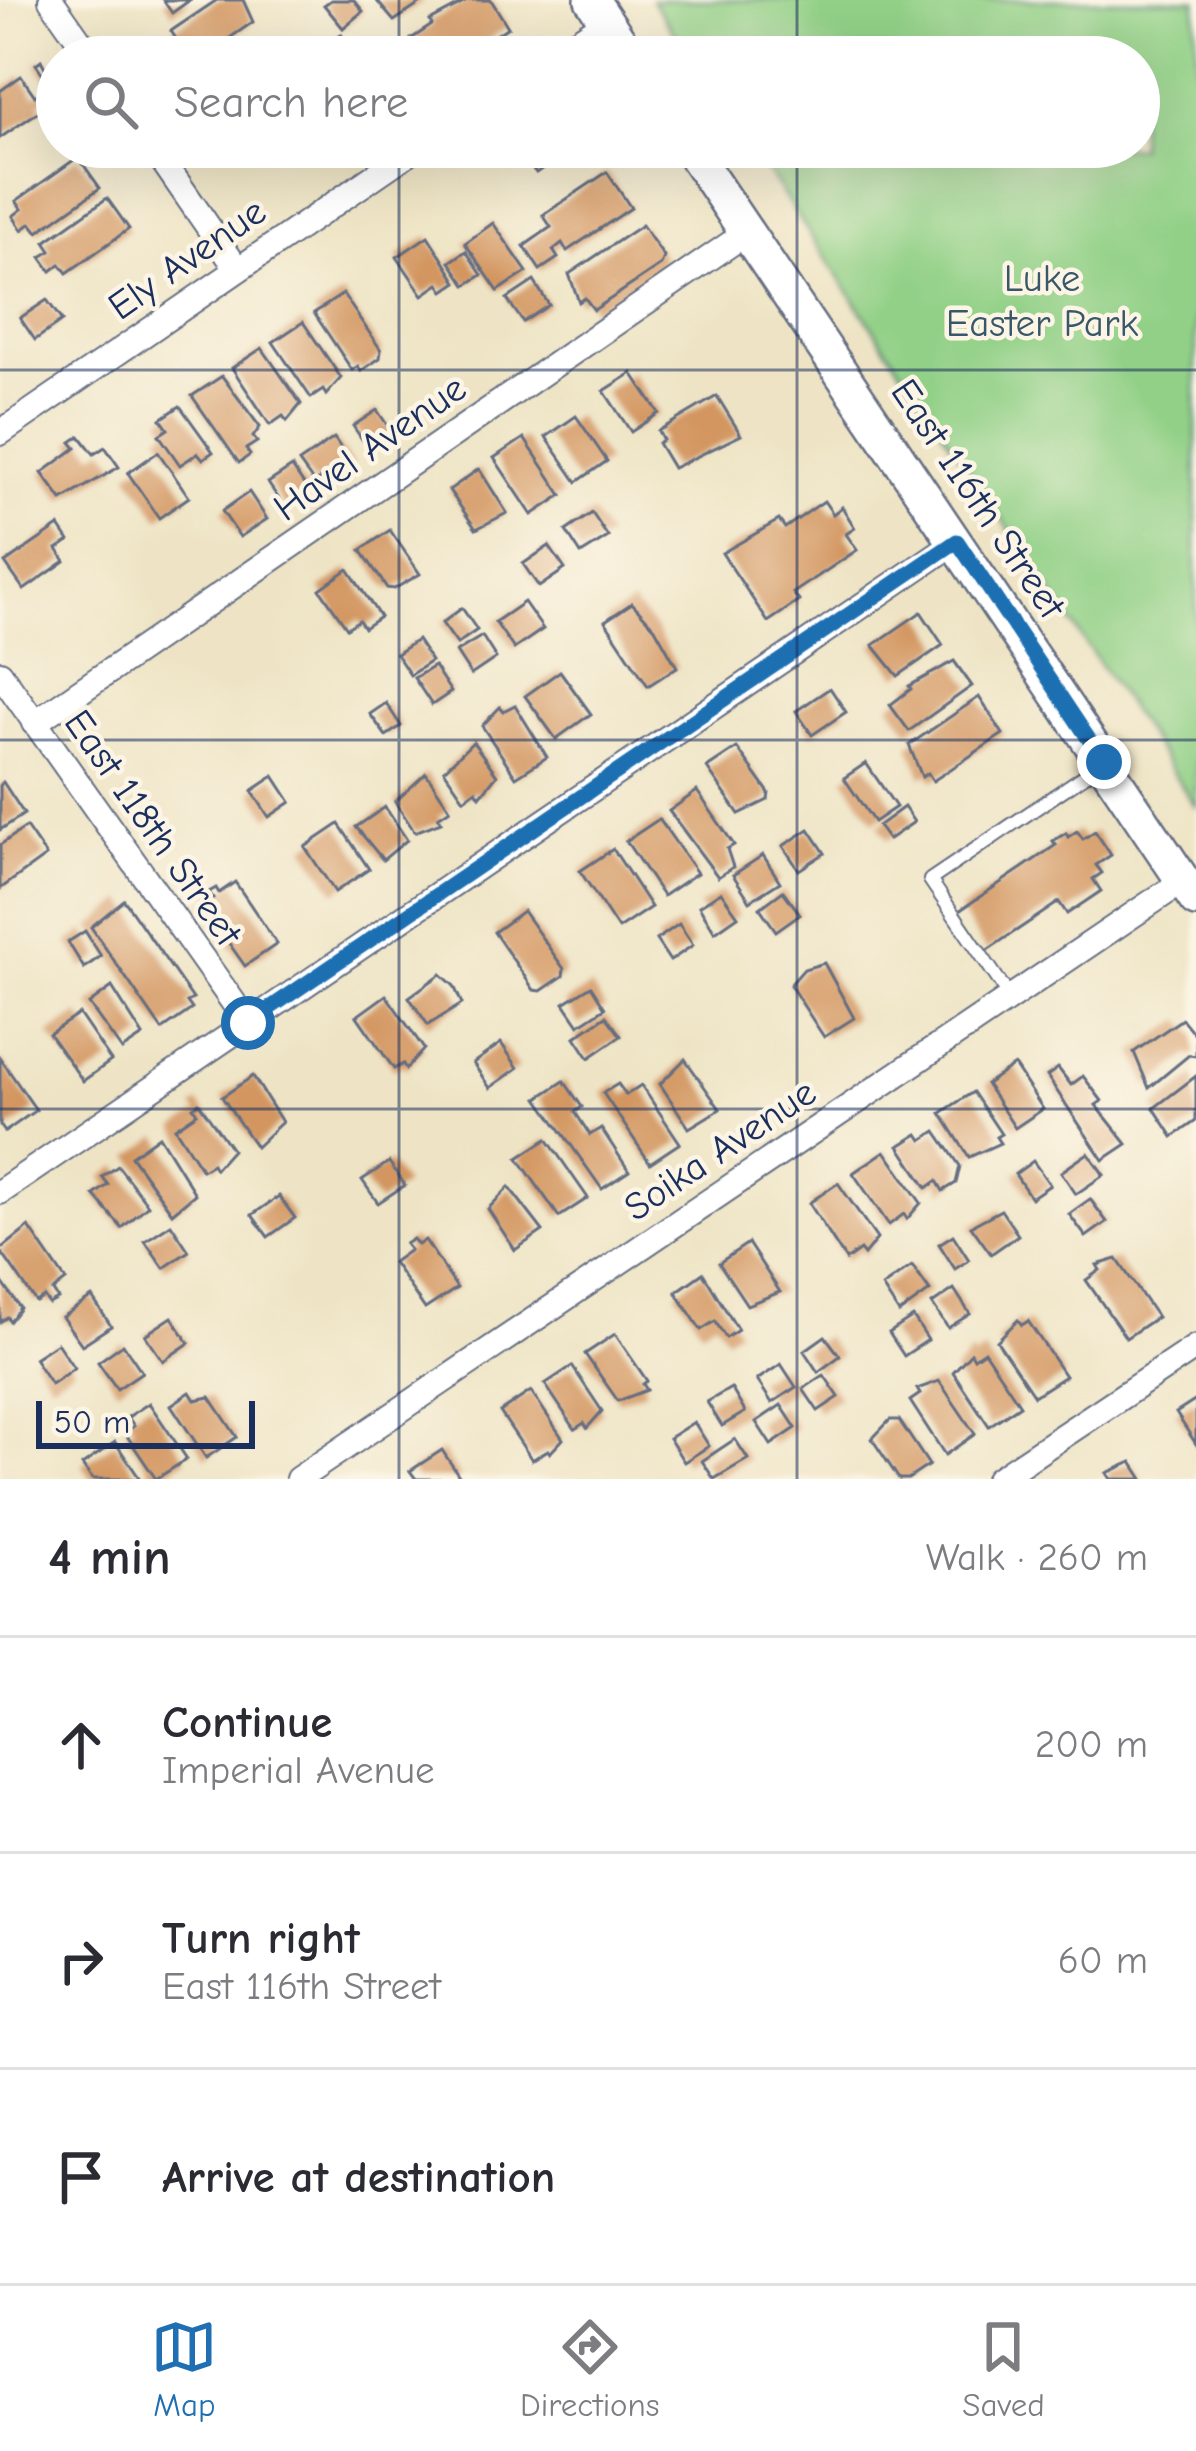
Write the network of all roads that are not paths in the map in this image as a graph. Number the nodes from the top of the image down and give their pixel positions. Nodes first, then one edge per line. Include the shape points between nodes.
1 (51, 0) edge
2 (600, 11) edge
3 (76, 36) edge
4 (574, 36) edge
5 (168, 168) edge
6 (385, 168) edge
7 (703, 168) edge
8 (746, 233) junction
9 (236, 267) junction
10 (0, 433) edge
11 (957, 541) junction
12 (0, 673) edge
13 (34, 723) junction
14 (1104, 762) junction
15 (1190, 890) edge
16 (1010, 998) junction
17 (248, 1023) junction
18 (0, 1192) edge
19 (1196, 1347) edge
20 (298, 1479) edge
21 (998, 1479) edge

1 - 3 street
2 - 4 street
5 - 9 street
6 - 9 street, Ely Avenue
7 - 8 main road, East 116th Street
8 - 11 main road, East 116th Street
8 - 13 street, Havel Avenue
9 - 10 street, Ely Avenue
11 - 14 main road, East 116th Street
11 - 17 street
12 - 13 street, East 118th Street
13 - 17 street, East 118th Street
14 - 15 main road, East 116th Street
14 - 16 lane via 930,880
15 - 16 street, Soika Avenue
16 - 20 street, Soika Avenue
17 - 18 street
19 - 21 street

